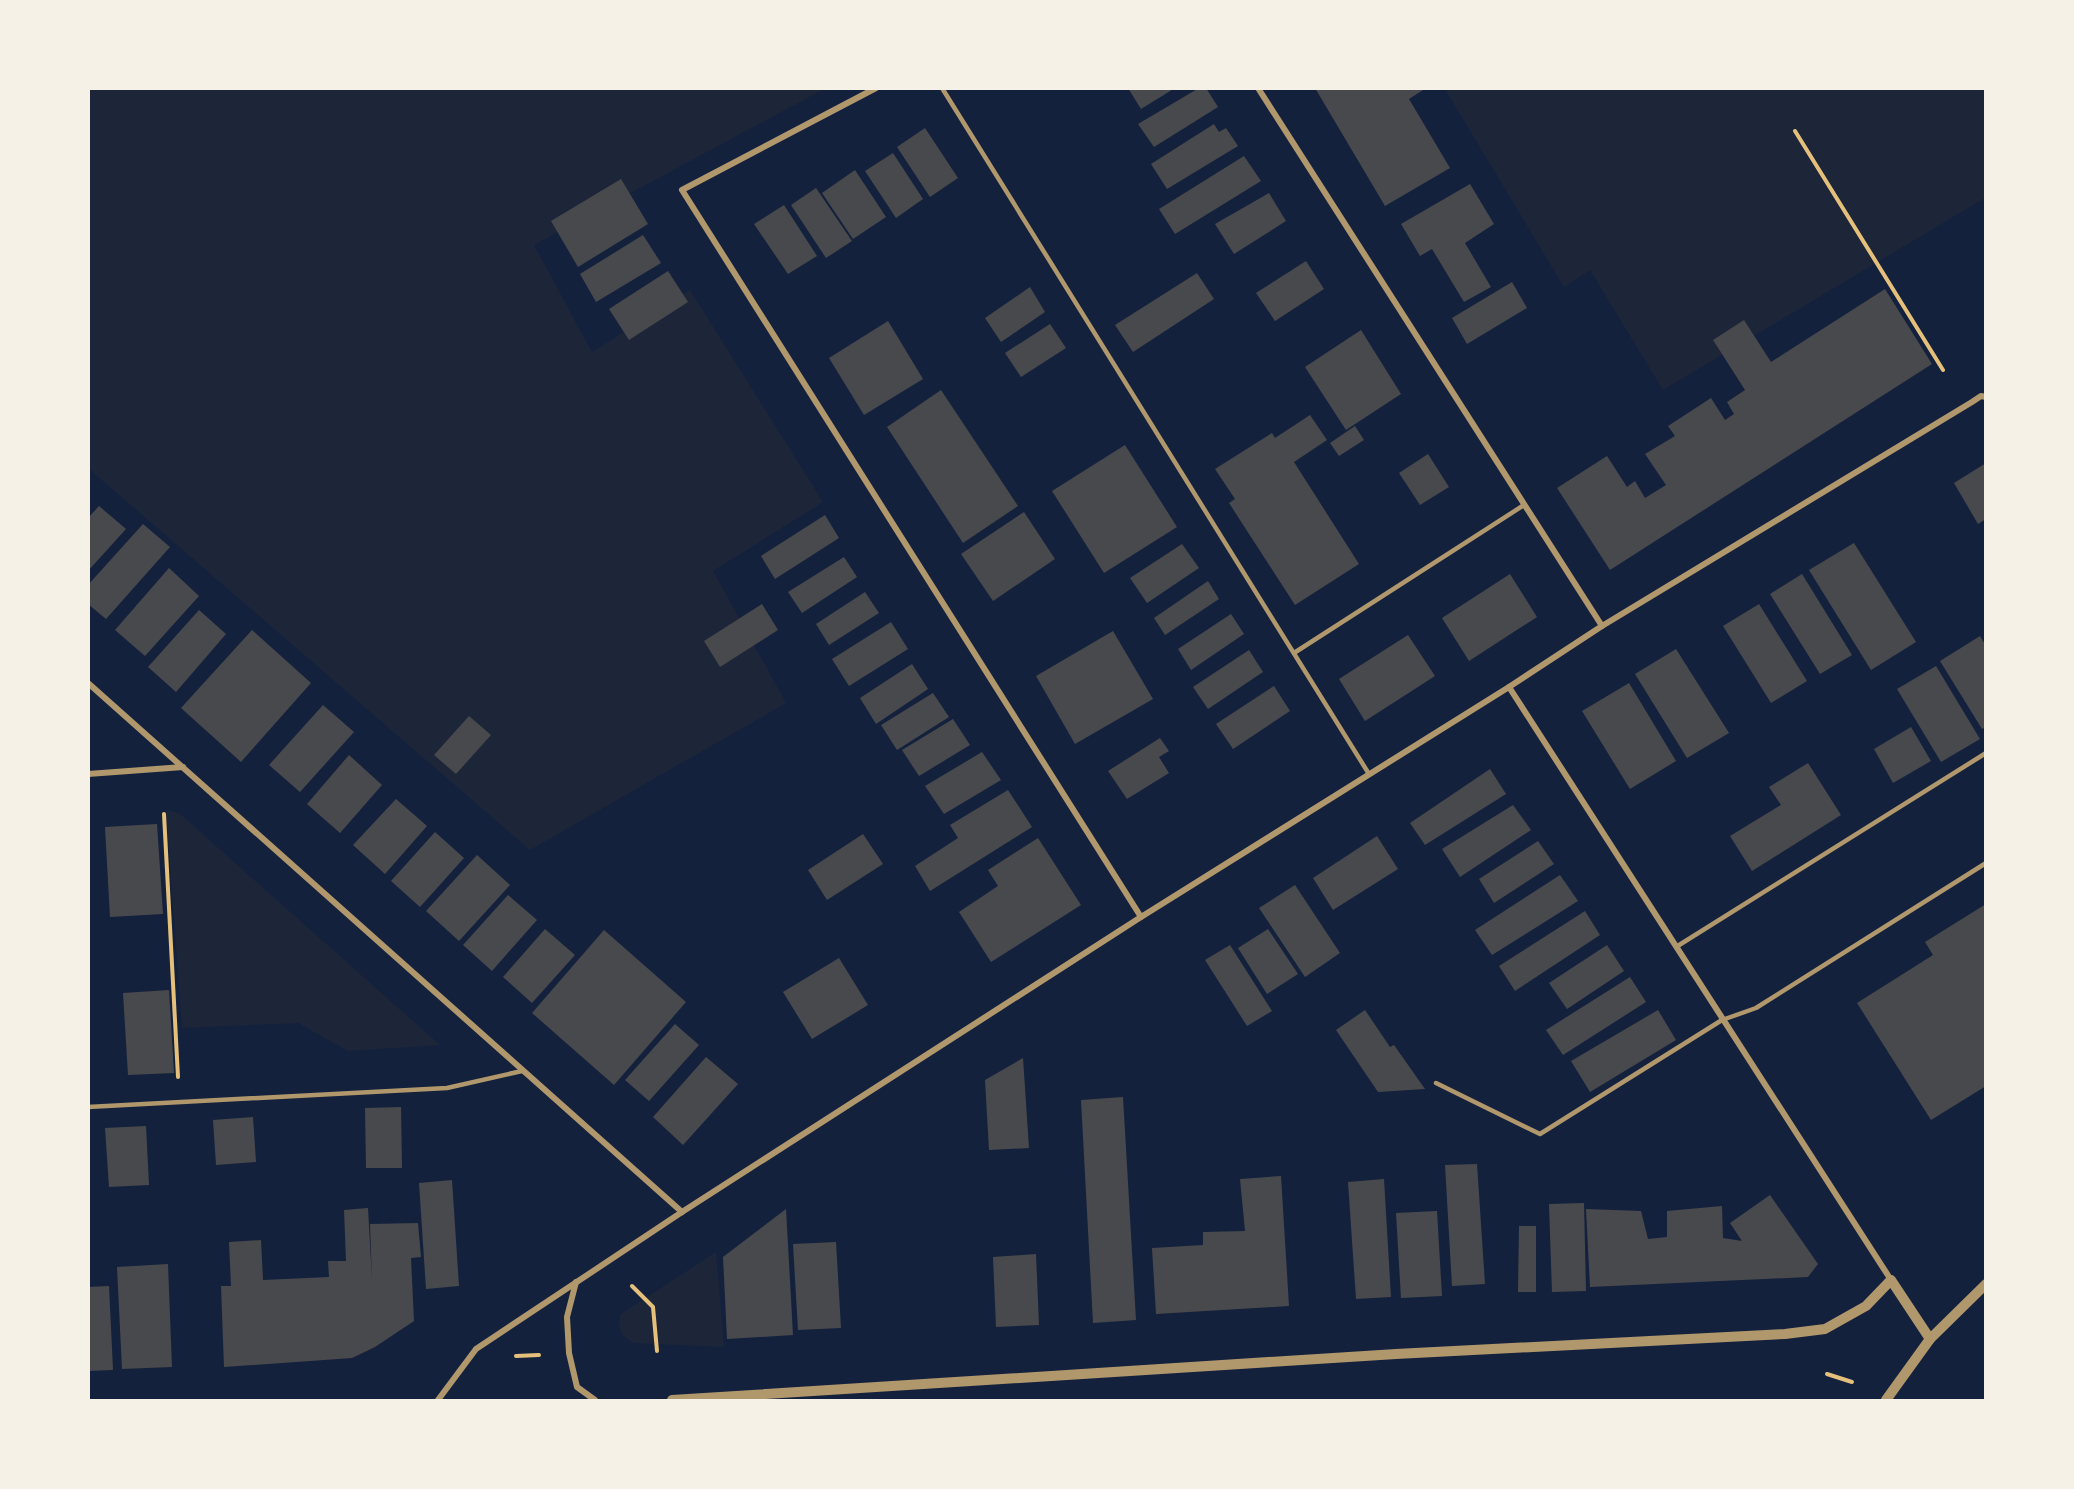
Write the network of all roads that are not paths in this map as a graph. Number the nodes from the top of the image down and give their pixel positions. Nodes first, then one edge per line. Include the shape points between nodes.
1 (876, 88) edge
2 (942, 88) edge
3 (1258, 88) edge
4 (1986, 397) edge
5 (1524, 506) junction
6 (1602, 626) junction
7 (1294, 653) junction
8 (88, 683) edge
9 (1509, 687) junction
10 (1986, 753) edge
11 (183, 768) junction
12 (88, 774) edge
13 (1369, 774) junction
14 (1986, 862) edge
15 (1141, 917) junction
16 (1676, 947) junction
17 (1722, 1020) junction
18 (522, 1071) junction
19 (1436, 1083) dead end
20 (88, 1107) edge
21 (682, 1212) junction
22 (1891, 1280) junction
23 (576, 1282) junction
24 (1986, 1284) edge
25 (1930, 1339) junction
26 (438, 1401) edge
27 (595, 1401) edge
28 (672, 1401) edge
29 (1886, 1401) edge

1 - 15 street via 682,190
2 - 7 lane
3 - 5 street
4 - 6 street via 1981,396
5 - 6 street
5 - 7 lane
6 - 9 street
7 - 13 lane
8 - 11 street
9 - 13 street
9 - 16 street
10 - 16 lane
11 - 12 street
11 - 18 street
13 - 15 street
14 - 17 lane via 1756,1008
15 - 21 street
16 - 17 street
17 - 19 lane via 1540,1134
17 - 22 street
18 - 20 lane via 447,1088
18 - 21 street
21 - 23 street
22 - 25 street
22 - 28 street via 1866,1306 1825,1329 1785,1334
23 - 26 street via 476,1349
23 - 27 street via 567,1317 569,1353 577,1387
24 - 25 street
25 - 29 street

